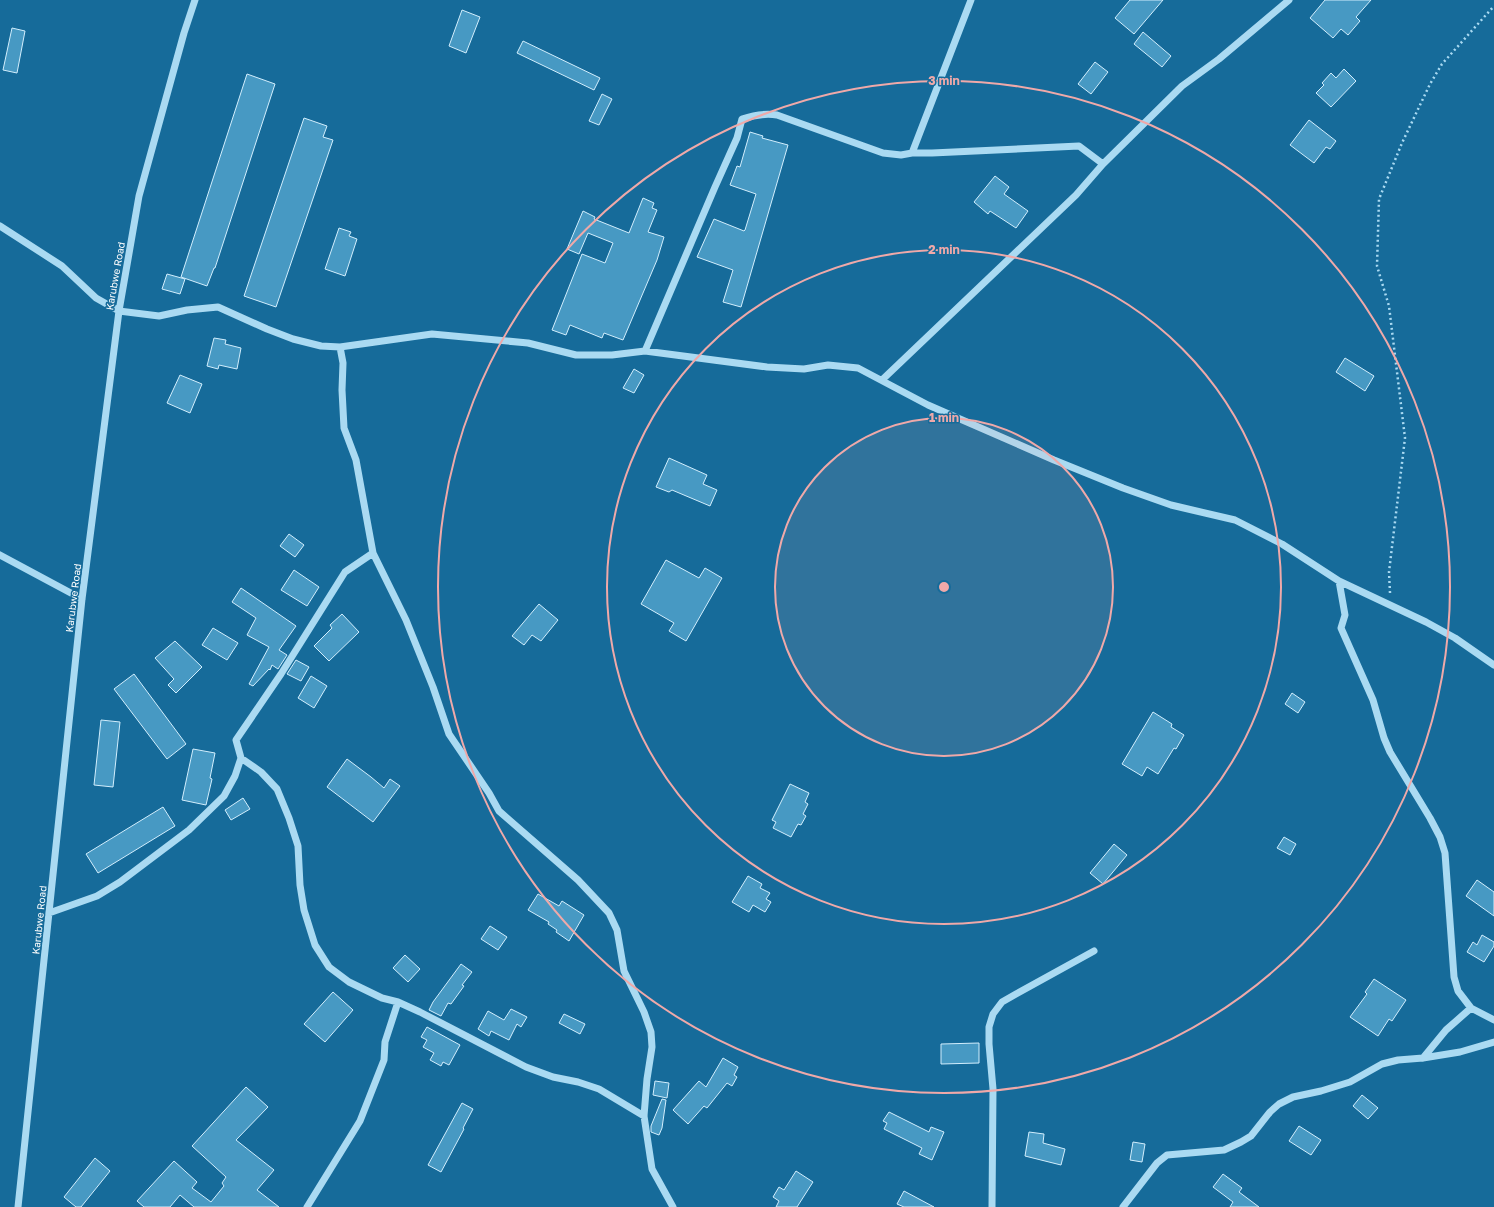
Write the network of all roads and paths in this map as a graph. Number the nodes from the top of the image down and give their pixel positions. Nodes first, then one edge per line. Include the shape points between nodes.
1 (195, 0) edge
2 (971, 0) edge
3 (1288, 0) edge
4 (1494, 6) edge
5 (912, 153) junction
6 (1102, 164) junction
7 (0, 226) edge
8 (119, 312) junction
9 (340, 347) junction
10 (645, 352) junction
11 (882, 380) junction
12 (373, 552) junction
13 (0, 555) edge
14 (1339, 581) junction
15 (82, 599) junction
16 (1389, 606) junction
17 (1494, 665) edge
18 (241, 758) junction
19 (49, 913) junction
20 (1094, 951) dead end
21 (398, 1002) junction
22 (1471, 1008) junction
23 (1494, 1020) edge
24 (1494, 1042) edge
25 (1423, 1058) junction
26 (644, 1116) junction
27 (18, 1207) edge
28 (307, 1207) edge
29 (673, 1207) edge
30 (992, 1207) edge
31 (1123, 1207) edge

1 - 8 street, Karubwe Road via 139,196
2 - 5 street
3 - 6 street via 1219,59 1182,86
4 - 16 path via 1442,64 1402,142 1378,199 1377,266 1390,306 1405,438 1388,572
5 - 6 street via 1079,146
5 - 10 street via 883,153 777,115 755,114 742,119 737,138
6 - 11 street via 1076,195
7 - 8 street via 62,266 96,298
8 - 9 street via 159,316 218,307 293,339 321,346
8 - 15 street, Karubwe Road
9 - 10 street via 432,334 528,343 576,355
9 - 12 street via 343,363 344,428 356,460
10 - 11 street via 767,367 804,369 828,365 858,368
11 - 14 street via 928,405 1109,482 1171,505 1234,520 1282,544
12 - 18 street via 345,572 236,740
12 - 26 street via 406,620 449,734 499,812 578,880 609,913 617,930 624,971 651,1032 652,1047 646,1079
13 - 15 street
14 - 16 street
14 - 22 street via 1345,615 1341,628 1373,700 1384,738 1440,837 1444,853 1454,977 1458,991
15 - 19 street, Karubwe Road
16 - 17 street via 1455,638
18 - 19 street via 224,796 189,830 120,882 97,896
18 - 21 street via 261,772 277,788 298,846 304,910 315,945 328,967 350,982 382,998
19 - 27 street, Karubwe Road
20 - 30 street via 1002,1002 993,1014 989,1044 993,1089
21 - 26 street via 526,1066 553,1077 599,1089
21 - 28 street via 385,1042 384,1060 360,1121
22 - 23 street
22 - 25 street via 1446,1030
24 - 25 street via 1460,1052
25 - 31 street via 1382,1064 1350,1082 1280,1104 1270,1112 1251,1136 1224,1150 1167,1155 1157,1163
26 - 29 street via 652,1168

